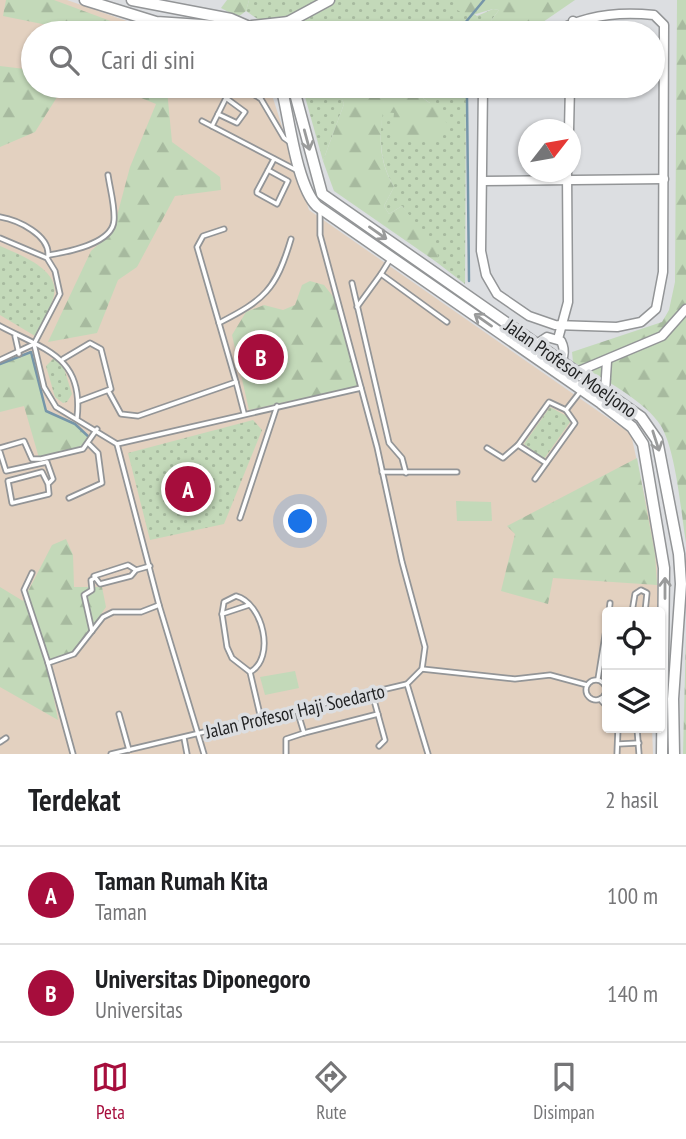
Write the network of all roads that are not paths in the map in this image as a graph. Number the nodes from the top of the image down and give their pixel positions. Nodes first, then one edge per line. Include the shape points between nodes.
1 (85, 0) edge
2 (132, 0) edge
3 (329, 0) edge
4 (153, 21) edge
5 (230, 21) edge
6 (291, 21) edge
7 (573, 21) edge
8 (660, 21) edge
9 (226, 98) joint
10 (259, 98) edge
11 (284, 98) edge
12 (296, 98) edge
13 (483, 98) edge
14 (570, 98) edge
15 (664, 98) edge
16 (218, 114) junction
17 (569, 119) edge
18 (202, 121) dead end
19 (212, 126) junction
20 (296, 146) junction
21 (274, 159) junction
22 (268, 170) junction
23 (302, 173) junction
24 (108, 175) dead end
25 (664, 179) junction
26 (483, 181) junction
27 (518, 181) edge
28 (581, 181) edge
29 (567, 182) edge
30 (322, 194) junction
31 (320, 208) junction
32 (0, 217) edge
33 (224, 229) dead end
34 (0, 238) edge
35 (290, 239) dead end
36 (48, 256) junction
37 (392, 257) junction
38 (381, 274) junction
39 (352, 283) dead end
40 (357, 307) junction
41 (686, 309) edge
42 (447, 322) dead end
43 (219, 323) junction
44 (0, 326) edge
45 (564, 326) junction
46 (15, 334) junction
47 (558, 339) junction
48 (536, 342) junction
49 (34, 344) junction
50 (529, 352) junction
51 (19, 354) junction
52 (63, 359) junction
53 (0, 360) edge
54 (607, 361) junction
55 (558, 367) junction
56 (574, 373) junction
57 (236, 382) junction
58 (360, 388) junction
59 (582, 390) junction
60 (109, 392) junction
61 (603, 398) junction
62 (79, 401) junction
63 (277, 406) junction
64 (566, 410) junction
65 (244, 414) junction
66 (77, 418) junction
67 (96, 429) junction
68 (89, 444) junction
69 (117, 444) junction
70 (518, 445) junction
71 (487, 448) dead end
72 (0, 450) edge
73 (546, 463) junction
74 (382, 472) junction
75 (457, 472) dead end
76 (406, 473) junction
77 (535, 479) dead end
78 (48, 484) junction
79 (69, 498) dead end
80 (240, 518) dead end
81 (149, 566) junction
82 (135, 570) junction
83 (32, 572) dead end
84 (95, 579) junction
85 (610, 603) dead end
86 (159, 605) junction
87 (249, 605) junction
88 (610, 607) edge
89 (633, 607) edge
90 (646, 607) edge
91 (663, 607) edge
92 (222, 614) junction
93 (92, 631) junction
94 (665, 660) edge
95 (665, 660) edge
96 (665, 660) edge
97 (665, 660) edge
98 (675, 661) junction
99 (48, 663) junction
100 (602, 663) edge
101 (422, 669) junction
102 (661, 670) edge
103 (250, 672) junction
104 (598, 680) junction
105 (602, 682) edge
106 (407, 684) junction
107 (587, 685) junction
108 (372, 693) junction
109 (600, 699) joint
110 (602, 701) edge
111 (297, 710) junction
112 (119, 714) dead end
113 (378, 714) junction
114 (261, 719) junction
115 (197, 733) junction
116 (304, 733) junction
117 (618, 733) edge
118 (638, 733) edge
119 (6, 738) dead end
120 (184, 738) junction
121 (0, 742) edge
122 (639, 743) junction
123 (618, 744) junction
124 (379, 746) dead end
125 (129, 750) junction
126 (73, 754) edge
127 (111, 754) edge
128 (187, 754) edge
129 (204, 754) edge
130 (286, 754) edge
131 (428, 754) edge
132 (617, 754) edge
133 (639, 754) edge
134 (662, 754) edge
135 (674, 754) edge

1 - 4 street
2 - 5 street
3 - 6 street
7 - 8 street via 646,14
9 - 16 lane
9 - 16 lane via 245,111 237,123
10 - 20 lane via 284,138
11 - 20 street
12 -> 30 street
13 - 26 street
14 - 17 street
15 - 25 street
16 - 19 lane
18 - 19 lane
19 - 21 lane
20 - 23 street
21 - 22 lane
21 - 23 lane
22 - 22 lane via 257,193 277,204 288,181
23 - 31 street via 310,198
24 - 36 lane via 111,229 95,242
25 - 28 street
25 - 45 street via 663,272 656,309 641,322 629,325
26 - 27 street
26 - 45 street via 481,251 490,286 529,316
29 - 45 street
30 - 31 lane
30 -> 48 street, Jalan Profesor Moeljono
31 - 37 street
31 - 58 lane via 320,235
32 - 36 lane via 40,236 47,243
33 - 43 lane via 203,236 197,247
34 - 36 lane
35 - 43 lane via 266,294
36 - 49 lane via 60,294
37 - 38 lane
50 -> 37 street
38 - 40 lane
38 - 42 lane
39 - 40 lane
40 - 76 lane via 389,443 402,458
41 - 54 street via 662,336
43 - 57 lane
44 - 46 lane
45 - 47 street
46 - 49 lane
46 - 51 lane
47 - 48 street
47 - 55 street via 564,347
48 - 50 street
48 - 55 street, Jalan Profesor Moeljono
49 - 51 lane
49 - 52 lane
49 - 66 lane via 48,397
50 - 55 street
51 - 53 lane
52 - 60 lane via 79,347 96,345 112,385
52 - 62 lane
54 - 56 street
54 - 61 street
55 - 56 street, Jalan Profesor Moeljono
55 - 59 street
56 - 61 street, Jalan Profesor Moeljono
57 - 60 lane via 138,416 121,414
57 - 65 lane
58 - 63 lane
58 - 74 lane
59 - 61 street
59 - 64 lane
60 - 62 lane
91 -> 61 street via 664,568 643,444
61 -> 98 street, Jalan Profesor Moeljono via 641,417 657,440 679,554
62 - 66 lane
63 - 65 lane
63 - 80 lane
64 - 70 lane via 548,402
64 - 73 lane via 575,423
65 - 69 lane
66 - 67 lane
67 - 68 lane
67 - 69 lane
68 - 72 lane via 34,460 25,441
68 - 79 lane via 98,453 102,483
69 - 81 lane
70 - 71 lane via 503,458
70 - 73 lane
72 - 78 lane via 8,471 47,462 54,482
73 - 77 lane
74 - 76 lane
74 - 101 lane via 425,647
75 - 76 lane
78 - 78 lane via 42,472 7,483 13,504 49,494
81 - 82 lane
81 - 86 lane
82 - 84 lane via 131,576 100,584
82 - 84 lane via 128,565 96,573
83 - 99 lane via 24,590
84 - 93 lane via 91,580 92,590 84,595
85 - 88 lane
86 - 93 lane via 141,612 113,612
86 - 115 lane
87 - 92 lane
87 - 92 lane via 236,596 224,602
87 - 103 lane via 261,627 264,653
89 - 90 lane via 635,594 641,590 647,595
92 - 103 lane via 232,658
93 - 99 lane via 74,654
94 - 98 lane
95 - 98 lane
96 - 98 lane
97 - 98 lane
98 - 135 street, Jalan Profesor Moeljono
99 - 126 lane
100 - 104 lane
101 - 106 lane
101 - 107 lane via 515,679 550,675
102 - 134 street
103 - 114 lane
104 - 105 lane
104 - 107 lane
106 - 108 lane, Jalan Profesor Haji Soedarto
106 - 131 lane, Jalan Profesor Haji Soedarto
107 - 109 lane via 587,695
108 - 111 lane, Jalan Profesor Haji Soedarto
108 - 113 lane
109 - 110 lane
111 - 114 lane, Jalan Profesor Haji Soedarto
111 - 116 lane
112 - 125 lane
113 - 116 lane
113 - 124 lane via 385,740
114 - 115 lane, Jalan Profesor Haji Soedarto
115 - 120 lane, Jalan Profesor Haji Soedarto
115 - 129 lane
116 - 130 lane via 286,739
117 - 123 lane
118 - 122 lane
119 - 121 lane
120 - 125 lane, Jalan Profesor Haji Soedarto
120 - 128 lane
122 - 123 lane
122 - 133 lane
123 - 132 lane
125 - 127 lane, Jalan Profesor Haji Soedarto

